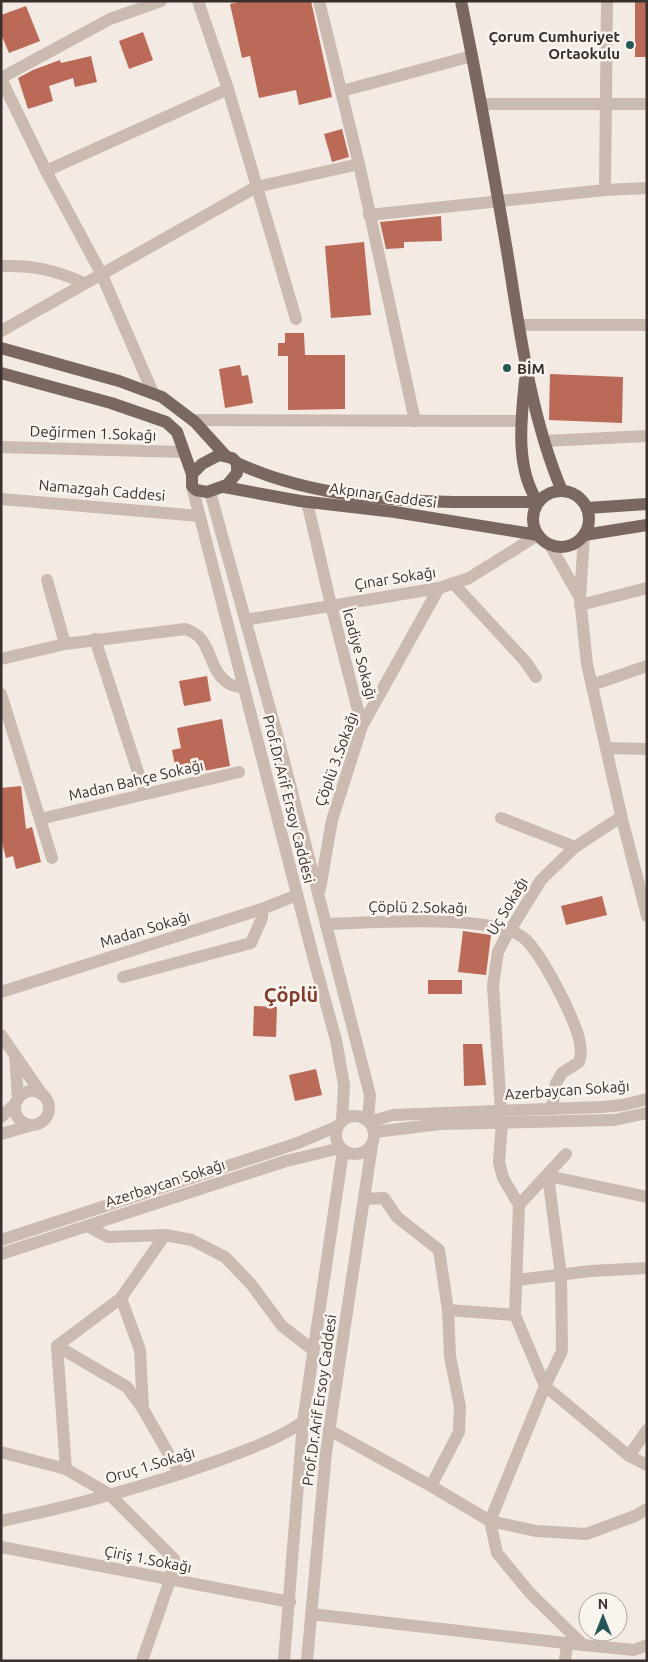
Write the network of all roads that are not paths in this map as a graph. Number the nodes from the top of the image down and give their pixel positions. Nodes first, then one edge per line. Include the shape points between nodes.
1 (161, 1) edge
2 (198, 1) edge
3 (320, 1) edge
4 (461, 1) edge
5 (607, 1) edge
6 (472, 56) junction
7 (1, 79) edge
8 (228, 89) junction
9 (342, 92) junction
10 (482, 104) junction
11 (647, 104) edge
12 (607, 105) junction
13 (359, 164) junction
14 (46, 171) junction
15 (256, 187) junction
16 (647, 188) edge
17 (604, 190) junction
18 (498, 200) junction
19 (369, 214) junction
20 (1, 266) edge
21 (102, 273) junction
22 (84, 283) junction
23 (296, 319) dead end
24 (519, 325) junction
25 (647, 325) edge
26 (1, 331) edge
27 (1, 348) edge
28 (526, 370) junction
29 (1, 373) edge
30 (153, 393) junction
31 (192, 420) junction
32 (416, 421) junction
33 (521, 421) junction
34 (647, 436) edge
35 (545, 441) junction
36 (1, 447) edge
37 (184, 452) junction
38 (225, 455) junction
39 (237, 463) junction
40 (192, 480) junction
41 (224, 487) junction
42 (562, 491) junction
43 (210, 492) junction
44 (1, 499) edge
45 (307, 502) junction
46 (538, 502) junction
47 (647, 504) edge
48 (587, 508) junction
49 (200, 516) junction
50 (647, 525) edge
51 (538, 535) junction
52 (584, 535) junction
53 (550, 545) junction
54 (47, 580) dead end
55 (453, 583) junction
56 (439, 588) junction
57 (647, 588) edge
58 (580, 602) junction
59 (331, 604) junction
60 (246, 620) junction
61 (95, 639) junction
62 (65, 644) junction
63 (1, 659) edge
64 (647, 666) edge
65 (536, 677) dead end
66 (592, 685) junction
67 (244, 688) junction
68 (1, 694) edge
69 (362, 726) junction
70 (607, 748) junction
71 (647, 749) edge
72 (239, 772) dead end
73 (144, 794) junction
74 (621, 817) junction
75 (501, 818) dead end
76 (40, 819) junction
77 (575, 847) junction
78 (52, 858) dead end
79 (643, 885) edge
80 (297, 895) junction
81 (319, 896) junction
82 (262, 909) junction
83 (647, 916) edge
84 (326, 924) junction
85 (508, 932) junction
86 (123, 977) dead end
87 (1, 992) edge
88 (1, 1034) edge
89 (15, 1053) junction
90 (41, 1093) junction
91 (647, 1099) edge
92 (17, 1101) junction
93 (552, 1109) junction
94 (647, 1113) edge
95 (1, 1117) edge
96 (502, 1117) junction
97 (340, 1124) junction
98 (371, 1125) junction
99 (29, 1126) junction
100 (1, 1134) edge
101 (372, 1145) junction
102 (342, 1150) junction
103 (566, 1154) dead end
104 (548, 1176) junction
105 (647, 1197) edge
106 (364, 1199) junction
107 (519, 1205) junction
108 (87, 1226) junction
109 (165, 1236) junction
110 (1, 1240) edge
111 (1, 1254) edge
112 (647, 1268) edge
113 (561, 1275) junction
114 (517, 1280) junction
115 (121, 1298) junction
116 (448, 1310) junction
117 (515, 1315) junction
118 (57, 1346) junction
119 (313, 1350) junction
120 (545, 1386) junction
121 (144, 1409) junction
122 (303, 1422) junction
123 (329, 1430) junction
124 (647, 1430) edge
125 (1, 1452) edge
126 (629, 1456) junction
127 (647, 1465) edge
128 (66, 1470) junction
129 (180, 1474) junction
130 (431, 1486) junction
131 (109, 1494) junction
132 (647, 1509) edge
133 (1, 1521) edge
134 (490, 1521) junction
135 (1, 1547) edge
136 (170, 1580) junction
137 (290, 1602) junction
138 (311, 1614) junction
139 (568, 1643) junction
140 (582, 1645) junction
141 (647, 1645) edge
142 (633, 1655) edge
143 (142, 1661) edge
144 (284, 1661) edge
145 (307, 1661) edge
146 (565, 1661) edge

1 - 7 street via 110,19
2 - 8 street
3 - 9 street
4 - 6 main road
5 - 12 street
6 - 9 street
6 - 10 main road
7 - 14 street
8 - 14 street
8 - 15 street
9 - 13 street
10 - 12 street
10 - 18 main road
11 - 12 street
12 - 17 street
13 - 15 street
13 - 19 street
14 - 21 street
15 - 21 street
15 - 23 street
16 - 17 street
17 - 18 street
18 - 19 street
18 - 24 main road
19 - 32 street
20 - 22 street via 51,270
21 - 22 street
21 - 30 street
22 - 26 street
24 - 25 street
24 - 28 main road
27 - 30 main road
28 - 33 main road
28 - 35 main road
29 - 37 main road via 111,403 166,422 177,432
30 - 31 main road
31 - 32 street
31 - 38 main road
32 - 33 street
33 - 46 main road via 526,479
34 - 35 street
35 - 42 main road
36 - 37 street, Değirmen 1.Sokağı
37 - 40 main road
38 - 39 main road
38 - 40 main road via 210,458
39 - 41 main road via 237,474
39 - 46 main road, Akpınar Caddesi via 303,486 355,495 481,504
40 - 43 main road via 202,492
40 - 49 street, Prof.Dr.Arif Ersoy Caddesi
41 - 43 main road
41 - 45 main road, Akpınar Caddesi
42 - 46 main road via 550,493
42 - 48 main road via 576,495
43 - 60 street, Prof.Dr.Arif Ersoy Caddesi
44 - 49 street, Namazgah Caddesi
45 - 51 main road, Akpınar Caddesi via 395,512
45 - 59 street, İcadiye Sokağı
46 - 51 main road via 533,514
47 - 48 main road
48 - 52 main road via 590,518
49 - 67 street, Prof.Dr.Arif Ersoy Caddesi
50 - 52 main road
51 - 53 main road
51 - 55 street, Çınar Sokağı via 470,578
52 - 53 main road via 569,546
52 - 58 street
53 - 58 street
54 - 62 street
55 - 56 street, Çınar Sokağı
55 - 65 street via 526,661
56 - 59 street, Çınar Sokağı
56 - 69 street, Çöplü 3.Sokağı
57 - 58 street
58 - 66 street via 586,664
59 - 60 street, Çınar Sokağı
59 - 69 street, İcadiye Sokağı
60 - 81 street, Prof.Dr.Arif Ersoy Caddesi
61 - 62 street
61 - 67 street via 185,629 201,637 223,679
61 - 73 street
62 - 63 street
64 - 66 street
66 - 70 street
67 - 80 street, Prof.Dr.Arif Ersoy Caddesi
68 - 76 street
69 - 81 street, Çöplü 3.Sokağı via 332,820
70 - 71 street
70 - 74 street
72 - 73 street, Madan Bahçe Sokağı
73 - 76 street, Madan Bahçe Sokağı
74 - 77 street, Uç Sokağı
74 - 79 street
75 - 77 street
76 - 78 street
77 - 85 street, Uç Sokağı via 541,880
79 - 83 street
80 - 82 street, Madan Sokağı
80 - 97 street, Prof.Dr.Arif Ersoy Caddesi via 342,1070 344,1085
81 - 84 street, Prof.Dr.Arif Ersoy Caddesi
82 - 86 street via 262,918 251,944
82 - 87 street, Madan Sokağı
84 - 85 street, Çöplü 2.Sokağı via 444,921
84 - 98 street, Prof.Dr.Arif Ersoy Caddesi via 370,1095
85 - 93 street, Çöplü 2.Sokağı via 526,940 557,986 582,1049 579,1062 562,1073 556,1083
85 - 96 street, Uç Sokağı via 498,952 493,985
88 - 89 street
89 - 90 street
89 - 92 street
90 - 92 street via 26,1092
90 - 99 street via 49,1105 48,1116 40,1124
91 - 93 street, Azerbaycan Sokağı via 623,1105
92 - 95 street
92 - 99 street via 16,1115
93 - 96 street, Azerbaycan Sokağı
94 - 96 street, Azerbaycan Sokağı via 614,1120
96 - 98 street, Azerbaycan Sokağı via 417,1125
96 - 107 street, Uç Sokağı via 499,1162 503,1178
97 - 98 street via 356,1116
97 - 102 street via 336,1141
97 - 110 street, Azerbaycan Sokağı via 298,1143
98 - 101 street
99 - 100 street
101 - 102 street via 362,1154
101 - 106 street, Prof.Dr.Arif Ersoy Caddesi
102 - 108 street, Azerbaycan Sokağı via 286,1161
102 - 119 street, Prof.Dr.Arif Ersoy Caddesi
103 - 104 street
104 - 105 street
104 - 107 street
104 - 113 street
106 - 116 street via 384,1198 397,1217 439,1250
106 - 123 street, Prof.Dr.Arif Ersoy Caddesi
107 - 114 street
108 - 109 street via 108,1237
108 - 111 street, Azerbaycan Sokağı
109 - 115 street
109 - 119 street via 192,1240 225,1257 251,1284 282,1326
112 - 113 street
113 - 114 street
113 - 120 street via 562,1351
114 - 117 street
115 - 118 street
115 - 121 street via 140,1350
116 - 117 street
116 - 130 street via 450,1356 460,1407 459,1432
117 - 120 street
118 - 121 street via 127,1387
118 - 128 street
119 - 122 street, Prof.Dr.Arif Ersoy Caddesi
120 - 126 street
120 - 134 street
121 - 129 street
122 - 129 street, Oruç 1.Sokağı via 272,1440
122 - 137 street, Prof.Dr.Arif Ersoy Caddesi
123 - 130 street
123 - 138 street, Prof.Dr.Arif Ersoy Caddesi
124 - 126 street
125 - 128 street
126 - 127 street
128 - 131 street
129 - 131 street, Oruç 1.Sokağı
130 - 134 street
131 - 133 street, Oruç 1.Sokağı via 48,1512
131 - 136 street via 174,1560
132 - 134 street via 586,1534 536,1531
134 - 140 street via 497,1553 530,1593
135 - 136 street, Çiriş 1.Sokağı
136 - 137 street, Çiriş 1.Sokağı
136 - 143 street
137 - 144 street, Prof.Dr.Arif Ersoy Caddesi
138 - 139 street
138 - 145 street, Prof.Dr.Arif Ersoy Caddesi
139 - 140 street
139 - 146 street
140 - 142 street
141 - 142 street

